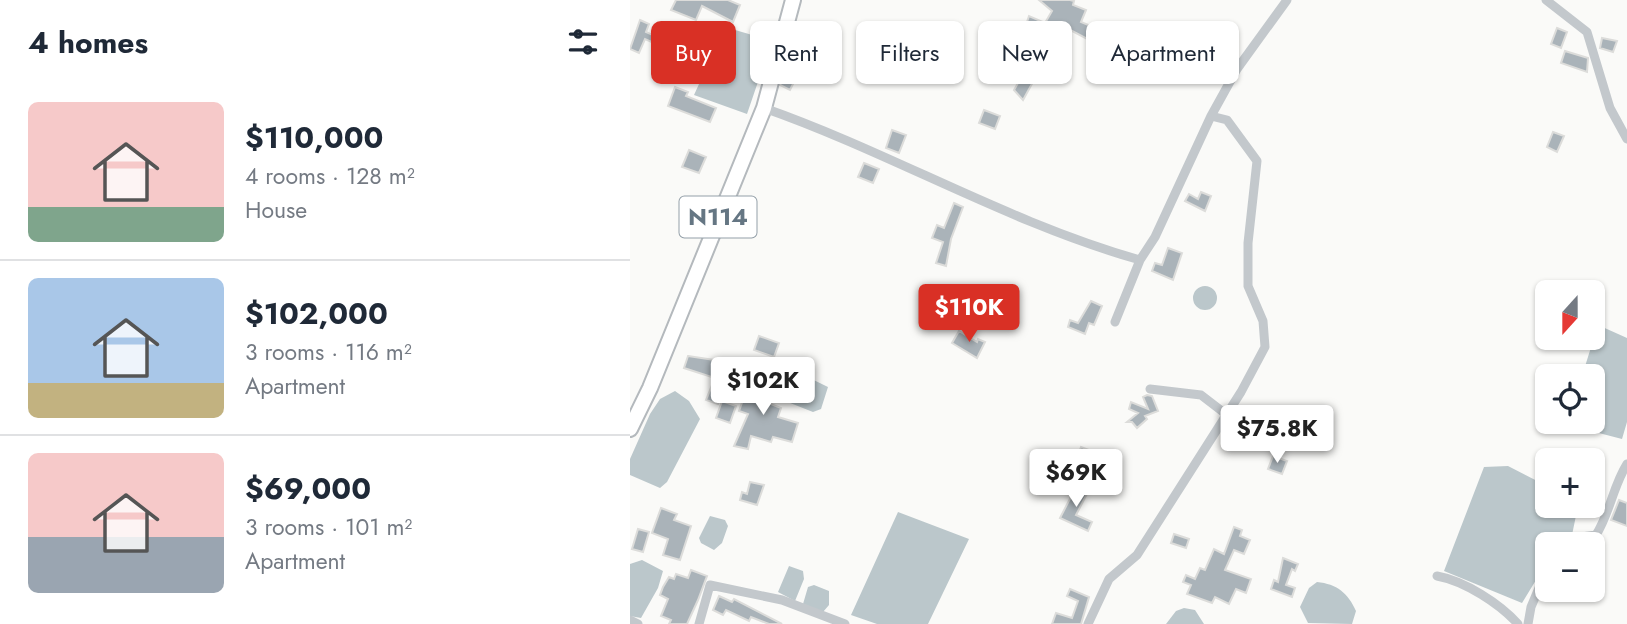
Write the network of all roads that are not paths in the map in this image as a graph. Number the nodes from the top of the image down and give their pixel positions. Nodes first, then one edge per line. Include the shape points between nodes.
1 (793, 0) edge
2 (1287, 0) edge
3 (1546, 0) edge
4 (764, 108) junction
5 (1211, 116) junction
6 (1627, 139) edge
7 (1140, 260) junction
8 (1115, 321) dead end
9 (1150, 389) dead end
10 (1227, 415) junction
11 (630, 429) edge
12 (1627, 464) edge
13 (1598, 532) edge
14 (1437, 576) dead end
15 (1535, 598) edge
16 (630, 621) edge
17 (638, 624) edge
18 (699, 624) edge
19 (845, 624) edge
20 (1088, 624) edge
21 (1518, 624) edge
22 (1528, 624) edge

1 - 4 highway, N114
2 - 5 street via 1237,69
3 - 6 street via 1587,32 1610,108
4 - 7 street via 825,129 1077,242
4 - 11 highway, N114
5 - 7 street
5 - 10 street via 1227,120 1257,161 1248,286 1263,321 1265,347
7 - 8 street
9 - 10 street via 1201,395
10 - 20 street via 1137,555 1109,579
12 - 13 street
14 - 21 street via 1482,597
15 - 22 street
16 - 17 street
18 - 19 street via 710,585 782,600

